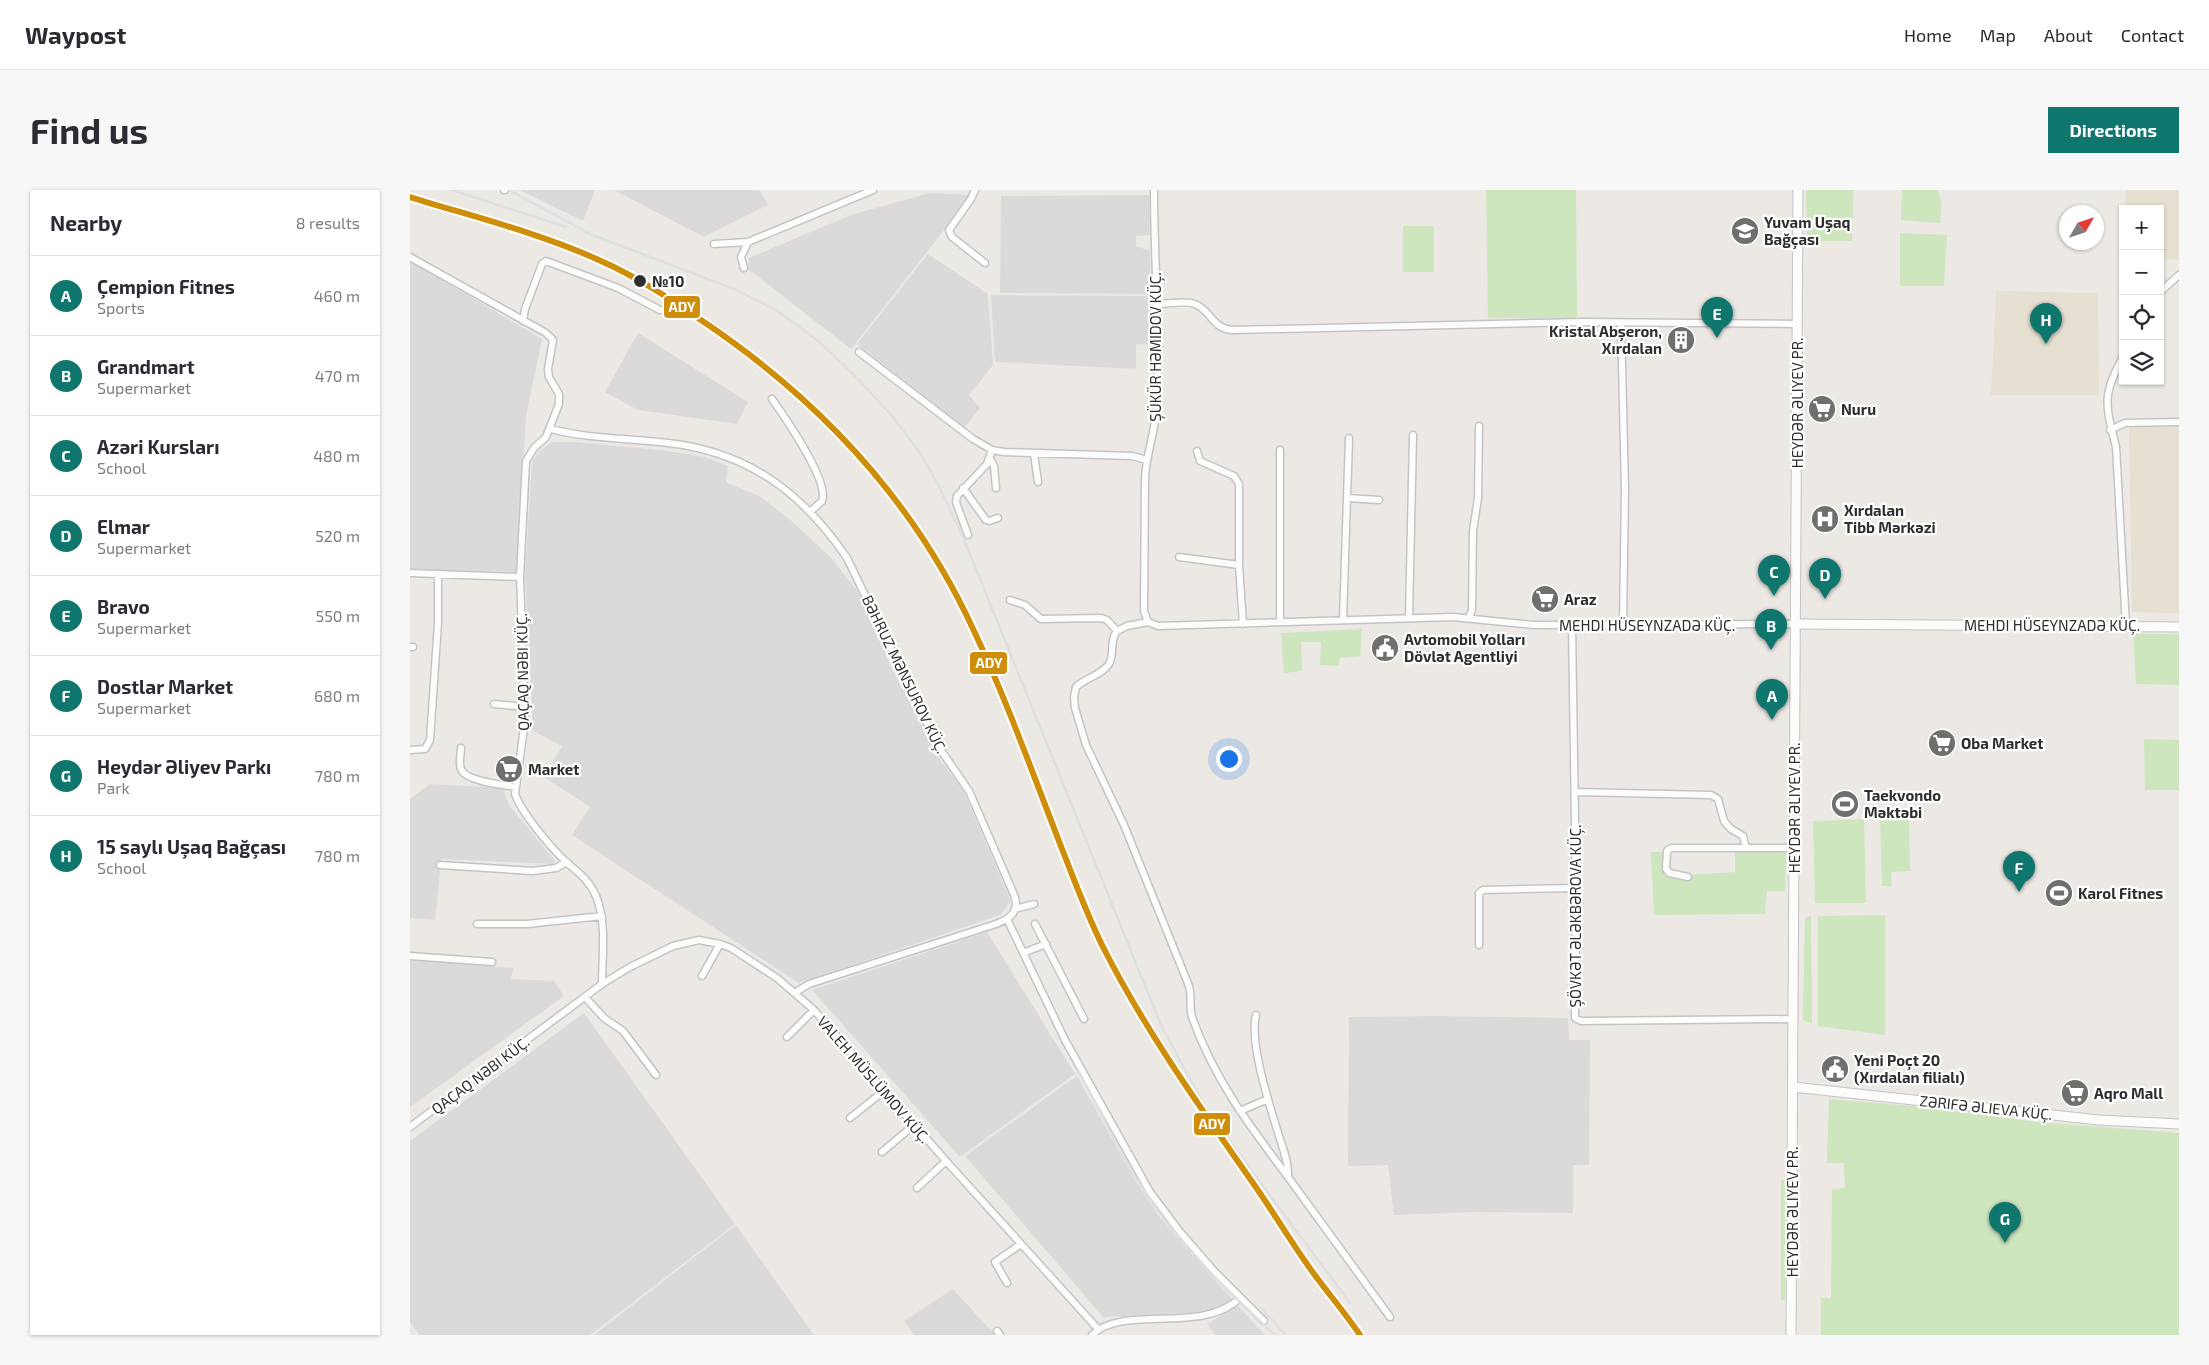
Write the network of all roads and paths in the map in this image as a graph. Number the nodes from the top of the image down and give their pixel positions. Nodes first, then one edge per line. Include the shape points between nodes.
1 (873, 190) edge
2 (975, 190) edge
3 (1154, 190) edge
4 (1798, 190) edge
5 (748, 242) junction
6 (714, 244) dead end
7 (410, 257) edge
8 (985, 263) dead end
9 (744, 268) dead end
10 (2179, 275) edge
11 (2164, 288) edge
12 (1156, 304) junction
13 (660, 310) dead end
14 (523, 321) junction
15 (1621, 323) junction
16 (1797, 324) junction
17 (859, 352) dead end
18 (2119, 364) edge
19 (772, 399) dead end
20 (2179, 422) edge
21 (1479, 426) dead end
22 (551, 429) junction
23 (2110, 430) junction
24 (1413, 435) dead end
25 (1349, 438) dead end
26 (992, 450) junction
27 (1280, 450) dead end
28 (1197, 451) dead end
29 (1034, 454) junction
30 (990, 459) junction
31 (1147, 460) junction
32 (1038, 482) dead end
33 (963, 488) junction
34 (996, 488) dead end
35 (1347, 498) junction
36 (1378, 500) dead end
37 (810, 512) junction
38 (998, 518) dead end
39 (968, 535) dead end
40 (1179, 557) dead end
41 (1239, 565) junction
42 (410, 573) edge
43 (438, 574) junction
44 (520, 577) junction
45 (1010, 600) dead end
46 (1409, 618) junction
47 (1469, 618) junction
48 (1343, 620) junction
49 (1148, 622) junction
50 (1280, 622) junction
51 (1243, 624) junction
52 (1623, 624) junction
53 (1795, 624) junction
54 (1572, 625) junction
55 (2126, 626) junction
56 (2179, 627) edge
57 (1117, 630) junction
58 (494, 704) dead end
59 (525, 707) junction
60 (461, 748) dead end
61 (410, 750) edge
62 (515, 788) junction
63 (1575, 792) junction
64 (1746, 848) junction
65 (1794, 848) junction
66 (567, 862) junction
67 (440, 865) dead end
68 (1688, 877) dead end
69 (1576, 888) junction
70 (1034, 904) dead end
71 (1015, 909) junction
72 (602, 916) junction
73 (1007, 919) junction
74 (477, 924) dead end
75 (1034, 924) dead end
76 (720, 944) junction
77 (1046, 944) junction
78 (1479, 945) dead end
79 (1024, 953) junction
80 (410, 956) edge
81 (492, 962) dead end
82 (702, 976) dead end
83 (602, 984) junction
84 (796, 992) junction
85 (585, 997) junction
86 (814, 1010) junction
87 (1256, 1015) dead end
88 (1084, 1019) dead end
89 (1793, 1019) junction
90 (787, 1037) dead end
91 (656, 1075) dead end
92 (1793, 1087) junction
93 (884, 1091) junction
94 (1268, 1099) junction
95 (1240, 1111) junction
96 (850, 1118) dead end
97 (2179, 1124) edge
98 (914, 1125) junction
99 (410, 1127) edge
100 (882, 1152) dead end
101 (946, 1161) junction
102 (1288, 1177) junction
103 (917, 1188) dead end
104 (1021, 1244) junction
105 (1007, 1283) dead end
106 (1240, 1298) junction
107 (1390, 1317) dead end
108 (1264, 1321) dead end
109 (1098, 1329) junction
110 (1092, 1335) edge
111 (1791, 1335) edge

1 - 5 street
2 - 8 street via 949,230 952,237
3 - 12 street, ŞÜKÜR HƏMIDOV KÜÇ.
4 - 16 main road, HEYDƏR ƏLIYEV PR.
5 - 6 street
5 - 9 street via 741,257
7 - 14 street
10 - 11 street
12 - 15 street via 1195,304 1218,327 1232,330
12 - 31 street, ŞÜKÜR HƏMIDOV KÜÇ. via 1156,413
13 - 14 street via 618,288 546,261 542,264
14 - 22 street via 553,340 548,369 560,399
15 - 16 street
15 - 52 street via 1625,489
16 - 53 main road, HEYDƏR ƏLIYEV PR.
17 - 26 street
18 - 23 street via 2108,391
19 - 37 street via 805,450 823,491 822,501
20 - 23 street via 2125,424
21 - 47 street via 1478,498 1472,531 1472,610
22 - 37 street, BƏHRUZ MƏNSUROV KÜÇ. via 578,436 700,447 762,472
22 - 44 street, QAÇAQ NƏBI KÜÇ. via 526,461
23 - 55 street via 2116,447
24 - 46 street
25 - 35 street
26 - 29 street
26 - 30 street
27 - 50 street
28 - 41 street via 1200,462 1234,476 1239,484
29 - 31 street via 1132,456
29 - 32 street
30 - 33 street
30 - 34 street
31 - 49 street, ŞÜKÜR HƏMIDOV KÜÇ. via 1144,611
33 - 38 street via 986,520
33 - 39 street via 956,502
35 - 36 street
35 - 48 street
37 - 71 street, BƏHRUZ MƏNSUROV KÜÇ. via 847,558 938,746 969,791 1015,898
40 - 41 street
41 - 51 street
42 - 43 street
43 - 44 street
43 - 61 street via 430,740 425,749
44 - 59 street, QAÇAQ NƏBI KÜÇ.
45 - 57 street via 1024,605 1041,618 1101,618
46 - 47 street, MEHDI HÜSEYNZADƏ KÜÇ.
46 - 48 street, MEHDI HÜSEYNZADƏ KÜÇ.
47 - 54 street, MEHDI HÜSEYNZADƏ KÜÇ. via 1533,625
48 - 50 street, MEHDI HÜSEYNZADƏ KÜÇ.
49 - 51 street, MEHDI HÜSEYNZADƏ KÜÇ. via 1158,626
49 - 57 street
50 - 51 street, MEHDI HÜSEYNZADƏ KÜÇ.
52 - 53 street, MEHDI HÜSEYNZADƏ KÜÇ.
52 - 54 street, MEHDI HÜSEYNZADƏ KÜÇ.
53 - 55 main road, MEHDI HÜSEYNZADƏ KÜÇ.
53 - 65 main road, HEYDƏR ƏLIYEV PR.
54 - 63 street, ŞÖVKƏT ƏLƏKBƏROVA KÜÇ.
55 - 56 main road, MEHDI HÜSEYNZADƏ KÜÇ.
57 - 95 street via 1112,640 1110,663 1076,687 1075,708 1089,754 1124,825 1189,986 1192,1015 1218,1076
58 - 59 street
59 - 62 street, QAÇAQ NƏBI KÜÇ. via 525,733
60 - 62 street via 463,773
62 - 66 street via 520,805 548,844
63 - 64 street via 1711,795 1718,799 1724,821 1743,836
63 - 69 street, ŞÖVKƏT ƏLƏKBƏROVA KÜÇ.
64 - 65 street
64 - 68 street via 1671,848 1667,851 1666,869 1672,875
65 - 89 main road, HEYDƏR ƏLIYEV PR.
66 - 67 street via 556,868 533,871
66 - 72 street via 590,885
69 - 78 street via 1483,890 1479,893
69 - 89 street, ŞÖVKƏT ƏLƏKBƏROVA KÜÇ. via 1574,1014 1578,1020
70 - 71 street
71 - 73 street
72 - 74 street via 527,924
72 - 83 street
73 - 79 street
73 - 84 street via 809,984
75 - 77 street
76 - 82 street
76 - 83 street, VALEH MÜSLÜMOV KÜÇ. via 699,940 673,946
76 - 84 street, VALEH MÜSLÜMOV KÜÇ. via 743,955
77 - 79 street
77 - 88 street
79 - 106 street via 1065,1040 1150,1192 1180,1232
80 - 81 street
83 - 85 street, QAÇAQ NƏBI KÜÇ.
84 - 86 street, VALEH MÜSLÜMOV KÜÇ.
85 - 91 street via 604,1018 623,1031
85 - 99 street, QAÇAQ NƏBI KÜÇ.
86 - 90 street
86 - 93 street, VALEH MÜSLÜMOV KÜÇ.
87 - 94 street via 1255,1042
89 - 92 main road, HEYDƏR ƏLIYEV PR.
92 - 97 main road, ZƏRIFƏ ƏLIEVA KÜÇ. via 2100,1120
92 - 111 main road, HEYDƏR ƏLIYEV PR.
93 - 96 street
93 - 98 street, VALEH MÜSLÜMOV KÜÇ.
94 - 95 street
94 - 102 street via 1288,1165
95 - 102 street
98 - 100 street
98 - 101 street, VALEH MÜSLÜMOV KÜÇ.
101 - 103 street
101 - 104 street, VALEH MÜSLÜMOV KÜÇ.
102 - 107 street
104 - 105 street via 995,1262
104 - 109 street, VALEH MÜSLÜMOV KÜÇ.
106 - 108 street
106 - 109 street via 1222,1311 1209,1315 1115,1323
109 - 110 street

